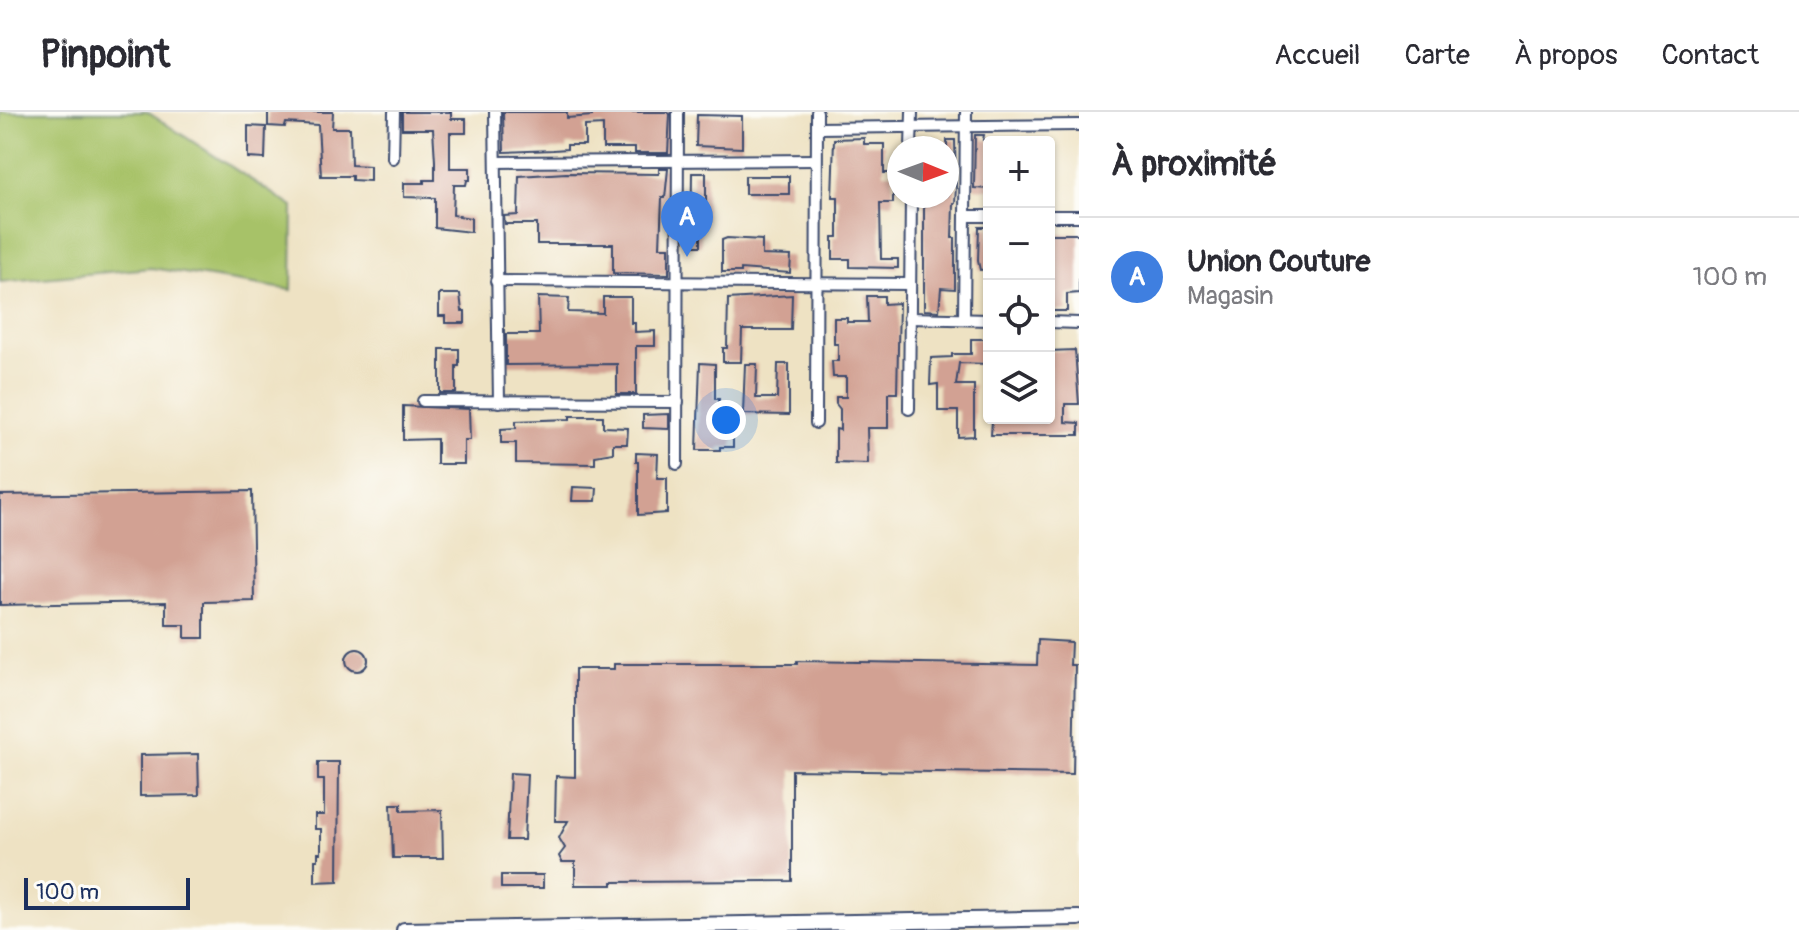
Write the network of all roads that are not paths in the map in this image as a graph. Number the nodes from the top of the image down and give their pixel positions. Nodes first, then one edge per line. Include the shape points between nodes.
1 (394, 112) edge
2 (495, 112) edge
3 (678, 112) edge
4 (817, 112) edge
5 (912, 112) edge
6 (966, 112) edge
7 (1079, 125) edge
8 (966, 126) junction
9 (912, 127) junction
10 (817, 128) junction
11 (912, 136) edge
12 (393, 158) dead end
13 (679, 160) junction
14 (816, 160) junction
15 (496, 162) junction
16 (911, 208) edge
17 (965, 216) junction
18 (983, 216) edge
19 (1055, 216) edge
20 (1079, 216) edge
21 (496, 281) junction
22 (677, 282) junction
23 (816, 283) junction
24 (910, 284) junction
25 (909, 318) junction
26 (964, 319) junction
27 (983, 320) edge
28 (1055, 322) edge
29 (1079, 323) edge
30 (423, 401) dead end
31 (499, 402) junction
32 (678, 402) junction
33 (909, 409) dead end
34 (816, 423) dead end
35 (677, 464) dead end
36 (1079, 918) edge
37 (636, 929) edge
38 (404, 930) edge

1 - 12 street
2 - 15 street
3 - 13 street
4 - 10 street
5 - 9 street
6 - 8 street
7 - 8 street
8 - 9 street
8 - 17 street
9 - 10 street
9 - 11 street
10 - 14 street
13 - 14 street
13 - 15 street
13 - 22 street
14 - 23 street
15 - 21 street
16 - 24 street
17 - 18 street
17 - 26 street
19 - 20 street
21 - 22 street
21 - 31 street
22 - 23 street
22 - 32 street
23 - 24 street
23 - 34 street
24 - 25 street
25 - 26 street
25 - 33 street
26 - 27 street
28 - 29 street
30 - 31 street
31 - 32 street
32 - 35 street
36 - 37 main road
37 - 38 main road

